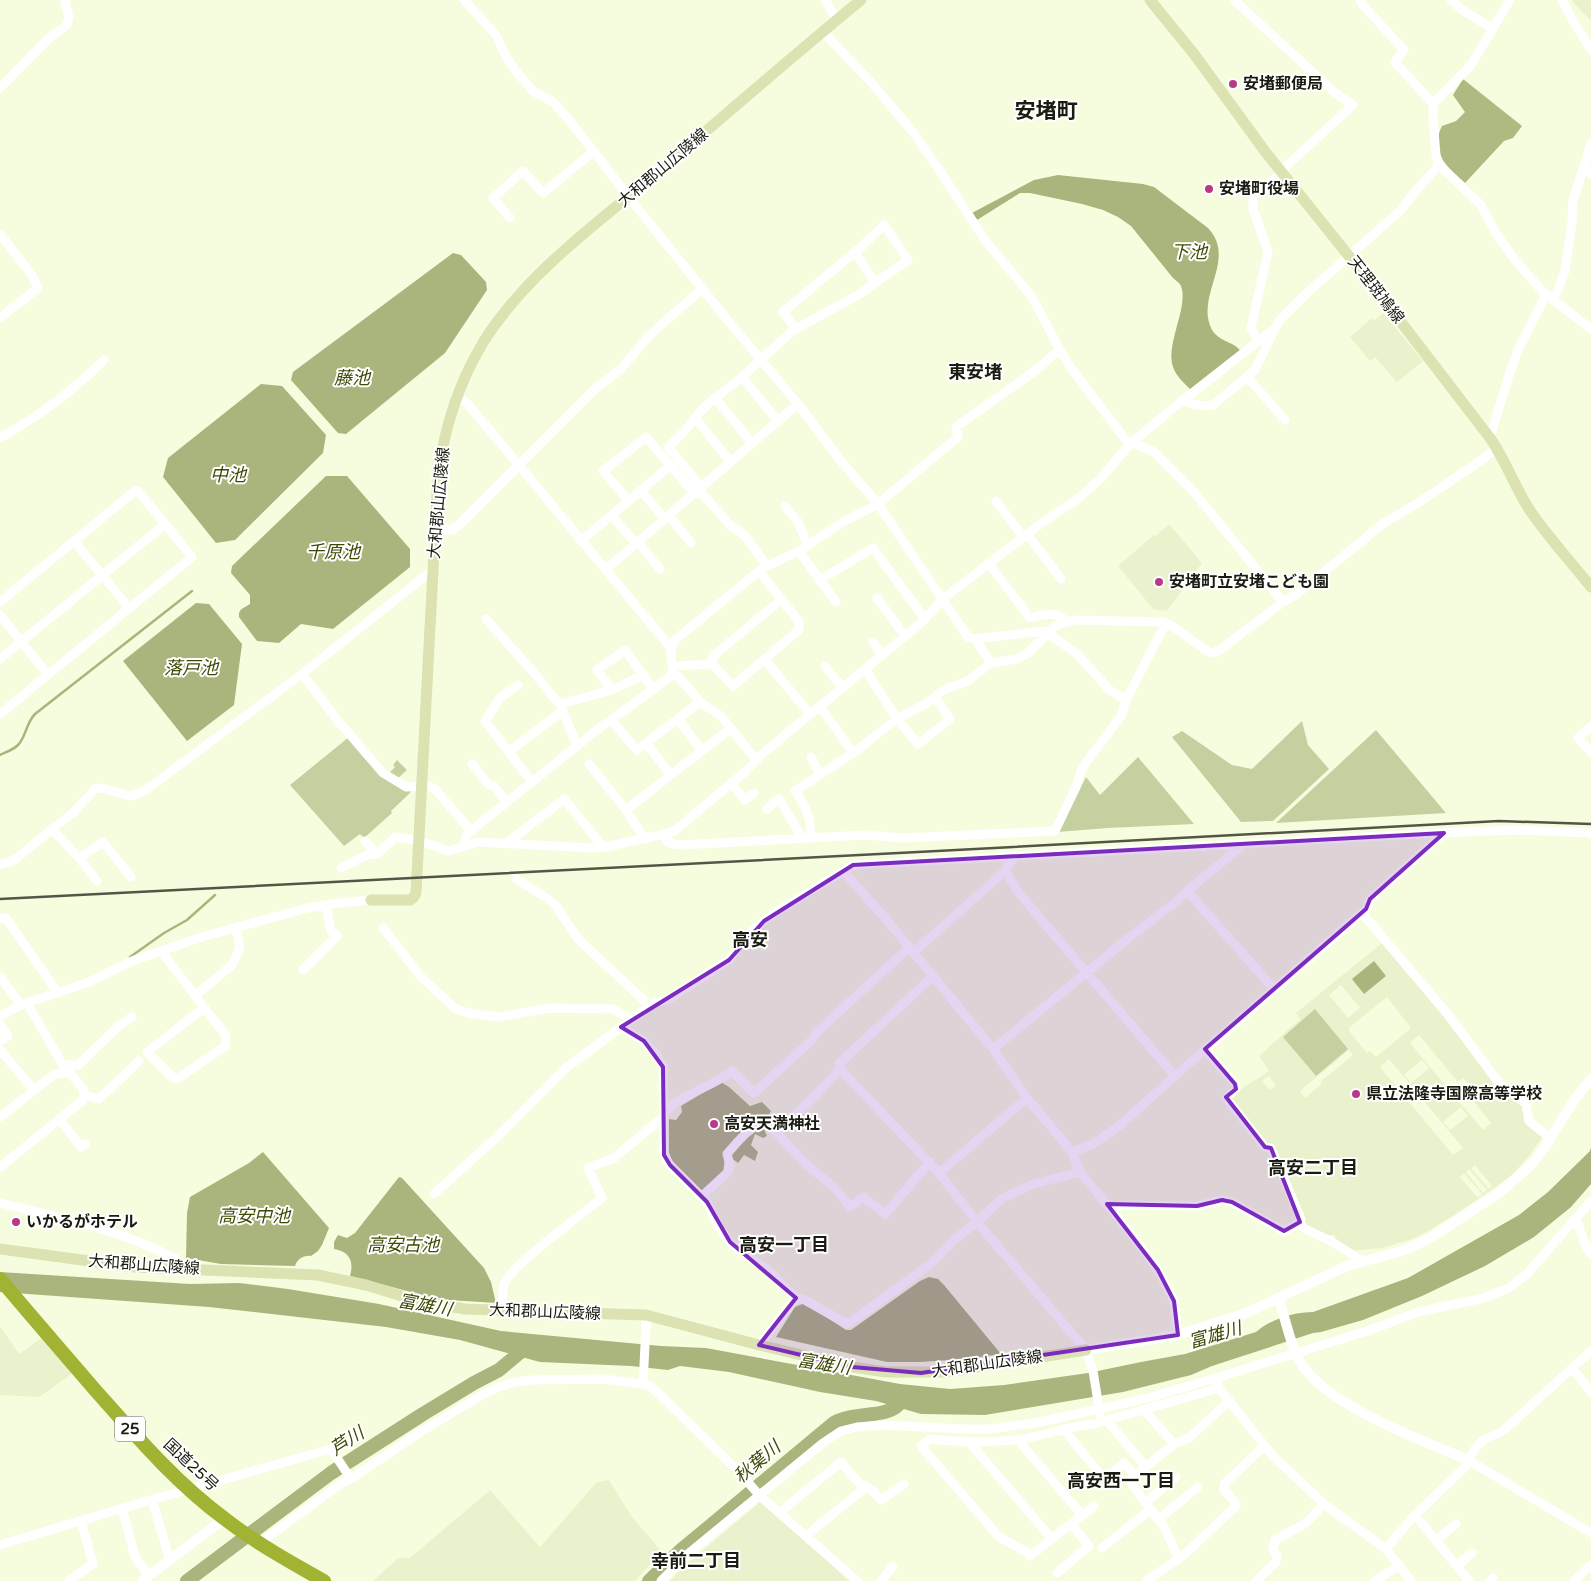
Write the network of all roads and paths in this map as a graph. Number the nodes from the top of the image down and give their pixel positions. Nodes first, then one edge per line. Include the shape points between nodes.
1 (66, 0) edge
2 (464, 0) edge
3 (825, 0) edge
4 (861, 0) edge
5 (1234, 0) edge
6 (1360, 0) edge
7 (1451, 0) edge
8 (1510, 0) edge
9 (1562, 0) edge
10 (1155, 2) edge
11 (837, 20) junction
12 (1494, 29) junction
13 (823, 32) junction
14 (1591, 50) edge
15 (0, 88) edge
16 (1433, 104) junction
17 (1591, 144) edge
18 (594, 151) junction
19 (1584, 165) junction
20 (1439, 166) junction
21 (1282, 172) junction
22 (1591, 174) edge
23 (629, 196) junction
24 (510, 218) dead end
25 (0, 234) edge
26 (855, 252) junction
27 (1349, 257) junction
28 (875, 283) junction
29 (703, 288) junction
30 (1549, 298) junction
31 (0, 318) edge
32 (1275, 328) junction
33 (796, 329) junction
34 (1591, 329) edge
35 (1256, 338) junction
36 (1060, 350) junction
37 (762, 359) junction
38 (104, 360) dead end
39 (742, 377) junction
40 (1247, 377) junction
41 (457, 397) junction
42 (715, 398) junction
43 (1183, 400) junction
44 (798, 404) junction
45 (694, 418) junction
46 (1285, 420) dead end
47 (778, 421) junction
48 (0, 438) edge
49 (1490, 438) junction
50 (752, 443) junction
51 (1131, 443) junction
52 (1497, 448) junction
53 (730, 461) junction
54 (518, 466) junction
55 (670, 466) junction
56 (641, 491) junction
57 (699, 491) junction
58 (629, 501) junction
59 (996, 501) dead end
60 (878, 504) junction
61 (785, 506) dead end
62 (612, 516) junction
63 (667, 518) junction
64 (165, 524) junction
65 (435, 529) junction
66 (1025, 536) junction
67 (74, 541) junction
68 (582, 542) junction
69 (637, 543) junction
70 (691, 543) dead end
71 (808, 546) junction
72 (799, 552) junction
73 (989, 564) junction
74 (660, 569) dead end
75 (763, 569) junction
76 (433, 570) junction
77 (606, 570) junction
78 (102, 575) junction
79 (1061, 578) dead end
80 (820, 580) junction
81 (1591, 587) edge
82 (877, 598) dead end
83 (944, 598) junction
84 (781, 600) junction
85 (0, 602) edge
86 (836, 602) dead end
87 (1283, 602) junction
88 (129, 608) junction
89 (0, 615) edge
90 (486, 619) dead end
91 (924, 619) junction
92 (1066, 622) junction
93 (1166, 623) junction
94 (1048, 634) junction
95 (906, 636) junction
96 (975, 639) junction
97 (21, 641) junction
98 (873, 642) dead end
99 (671, 648) junction
100 (882, 655) junction
101 (0, 659) edge
102 (764, 660) junction
103 (991, 663) junction
104 (712, 664) junction
105 (825, 666) dead end
106 (673, 670) junction
107 (864, 670) junction
108 (48, 674) junction
109 (302, 674) junction
110 (643, 675) junction
111 (518, 685) dead end
112 (842, 688) junction
113 (612, 690) junction
114 (654, 690) junction
115 (935, 697) junction
116 (1126, 700) junction
117 (700, 702) junction
118 (820, 706) junction
119 (561, 708) junction
120 (0, 714) edge
121 (810, 714) junction
122 (678, 719) junction
123 (897, 719) junction
124 (611, 720) junction
125 (1591, 726) edge
126 (731, 728) junction
127 (646, 743) junction
128 (578, 746) junction
129 (702, 751) junction
130 (509, 752) junction
131 (853, 752) junction
132 (1591, 752) edge
133 (811, 757) dead end
134 (756, 760) junction
135 (472, 764) dead end
136 (589, 764) dead end
137 (671, 775) junction
138 (820, 775) junction
139 (532, 782) junction
140 (731, 783) junction
141 (422, 787) junction
142 (754, 793) dead end
143 (507, 802) junction
144 (767, 809) dead end
145 (626, 810) junction
146 (52, 829) junction
147 (471, 831) junction
148 (1444, 833) junction
149 (1591, 833) edge
150 (662, 835) junction
151 (807, 838) junction
152 (645, 839) junction
153 (365, 841) dead end
154 (419, 841) junction
155 (507, 843) junction
156 (1245, 843) junction
157 (465, 845) junction
158 (603, 847) junction
159 (377, 854) junction
160 (1015, 856) junction
161 (79, 858) junction
162 (0, 864) edge
163 (341, 868) dead end
164 (843, 871) junction
165 (1006, 871) junction
166 (131, 877) dead end
167 (516, 879) dead end
168 (97, 881) dead end
169 (1188, 892) junction
170 (371, 900) joint
171 (326, 905) junction
172 (1362, 913) junction
173 (0, 919) edge
174 (236, 927) junction
175 (383, 928) dead end
176 (912, 950) junction
177 (161, 951) junction
178 (302, 970) dead end
179 (1086, 973) junction
180 (933, 976) junction
181 (0, 977) edge
182 (1274, 990) junction
183 (57, 991) junction
184 (195, 996) junction
185 (22, 1004) junction
186 (650, 1006) junction
187 (204, 1008) junction
188 (0, 1016) edge
189 (132, 1017) dead end
190 (631, 1020) junction
191 (0, 1025) edge
192 (621, 1027) junction
193 (0, 1041) edge
194 (1205, 1049) junction
195 (0, 1050) edge
196 (993, 1050) junction
197 (139, 1061) dead end
198 (67, 1069) junction
199 (840, 1069) junction
200 (1175, 1076) junction
201 (1591, 1079) edge
202 (34, 1090) junction
203 (84, 1095) junction
204 (1027, 1098) junction
205 (664, 1115) junction
206 (0, 1118) edge
207 (59, 1119) junction
208 (777, 1133) junction
209 (1550, 1138) junction
210 (85, 1144) dead end
211 (1072, 1152) junction
212 (930, 1162) junction
213 (0, 1167) edge
214 (1080, 1172) junction
215 (939, 1173) junction
216 (434, 1194) dead end
217 (702, 1196) junction
218 (1591, 1201) edge
219 (0, 1203) edge
220 (1111, 1209) junction
221 (1576, 1219) junction
222 (977, 1222) junction
223 (1300, 1222) junction
224 (0, 1249) edge
225 (1591, 1254) edge
226 (1362, 1261) junction
227 (177, 1269) junction
228 (0, 1279) edge
229 (796, 1298) junction
230 (1279, 1301) junction
231 (503, 1311) junction
232 (646, 1320) junction
233 (1178, 1335) junction
234 (759, 1345) junction
235 (1086, 1350) junction
236 (1591, 1351) edge
237 (1295, 1352) junction
238 (1573, 1369) junction
239 (1217, 1383) junction
240 (643, 1384) junction
241 (1591, 1392) edge
242 (1229, 1401) junction
243 (1099, 1407) junction
244 (1144, 1410) junction
245 (1104, 1421) junction
246 (1064, 1430) junction
247 (1017, 1439) junction
248 (969, 1442) junction
249 (1174, 1444) junction
250 (1264, 1446) junction
251 (1468, 1460) junction
252 (1146, 1467) junction
253 (1135, 1476) junction
254 (1176, 1477) dead end
255 (350, 1478) junction
256 (904, 1484) dead end
257 (866, 1487) junction
258 (1198, 1487) dead end
259 (189, 1489) junction
260 (760, 1496) junction
261 (152, 1500) junction
262 (1324, 1504) junction
263 (1094, 1506) dead end
264 (1148, 1506) junction
265 (122, 1508) junction
266 (779, 1513) junction
267 (1082, 1515) junction
268 (1415, 1516) junction
269 (224, 1519) junction
270 (1158, 1520) junction
271 (81, 1521) junction
272 (1071, 1524) junction
273 (1456, 1524) dead end
274 (1591, 1533) edge
275 (806, 1536) junction
276 (1052, 1539) junction
277 (1436, 1540) junction
278 (259, 1542) junction
279 (0, 1545) edge
280 (1102, 1548) dead end
281 (1386, 1549) junction
282 (1472, 1553) dead end
283 (1179, 1559) junction
284 (170, 1560) junction
285 (1591, 1565) edge
286 (893, 1566) dead end
287 (1400, 1566) junction
288 (1457, 1566) junction
289 (1057, 1573) dead end
290 (145, 1579) edge
291 (72, 1580) edge
292 (324, 1581) edge
293 (661, 1581) edge
294 (857, 1581) edge
295 (881, 1581) edge
296 (1146, 1581) edge
297 (1256, 1581) edge
298 (1374, 1581) edge
299 (1411, 1581) edge
300 (1469, 1581) edge
301 (1574, 1581) edge

1 - 15 street via 67,25 48,39
2 - 18 street via 496,35 510,63 530,88 553,102
3 - 11 street
4 - 11 main road, 大和郡山広陵線
5 - 21 street via 1334,92 1354,105
6 - 16 street via 1404,50 1395,62
7 - 12 street
8 - 12 street
9 - 14 street
10 - 21 main road, 天理斑鳩線
11 - 13 main road, 大和郡山広陵線
12 - 16 street via 1471,65
13 - 23 main road, 大和郡山広陵線
13 - 36 street via 913,132 985,240 1032,297
16 - 20 street
17 - 19 street
18 - 23 street
18 - 24 street via 543,193 523,172 491,200
19 - 22 street
19 - 30 street via 1573,200 1565,271 1558,290
20 - 27 street via 1401,210
20 - 30 street via 1481,205 1516,260
21 - 27 main road, 天理斑鳩線
21 - 35 street via 1253,196 1253,209 1268,252 1251,328
23 - 29 street
23 - 41 main road, 大和郡山広陵線 via 518,296 484,342
25 - 31 street via 32,275 38,288
26 - 28 street
26 - 28 street via 884,225 908,260
26 - 33 street via 782,312
27 - 32 street via 1306,294
27 - 49 main road, 天理斑鳩線
28 - 33 street
29 - 37 street
29 - 54 street via 646,339 622,368 593,391
30 - 34 street
30 - 49 street via 1518,350
32 - 35 street
32 - 40 street via 1256,370
33 - 37 street
35 - 43 street
36 - 51 street
36 - 60 street via 956,427 958,437
37 - 39 street
37 - 44 street
38 - 48 street via 40,414
39 - 42 street
39 - 47 street
40 - 43 street via 1212,405 1194,405
40 - 46 street
41 - 54 street via 467,403
41 - 65 main road, 大和郡山広陵線 via 441,450
42 - 45 street
42 - 50 street
43 - 51 street
44 - 47 street
44 - 60 street
45 - 53 street
45 - 57 street via 668,446
47 - 50 street
49 - 52 main road, 天理斑鳩線
50 - 53 street
51 - 66 street via 1089,489
51 - 87 street via 1154,452 1193,491
52 - 81 main road, 天理斑鳩線 via 1531,512
52 - 87 street via 1426,498 1385,522
53 - 57 street
54 - 65 street via 459,525 452,530
54 - 68 street
55 - 56 street
55 - 57 street
55 - 58 street via 646,437 603,471
56 - 58 street
56 - 63 street
57 - 63 street
57 - 75 street via 731,526 745,536
58 - 62 street
59 - 66 street
60 - 71 street
60 - 83 street
61 - 71 street via 798,522
62 - 68 street
62 - 69 street
63 - 69 street
63 - 70 street
64 - 67 street via 135,491
64 - 78 street
64 - 88 street via 192,557
65 - 76 main road, 大和郡山広陵線
66 - 73 street
66 - 79 street
67 - 78 street
67 - 85 street
68 - 77 street
69 - 74 street
69 - 77 street
71 - 72 street
72 - 75 street
72 - 80 street
73 - 83 street
73 - 92 street via 1030,618 1056,615
75 - 84 street
75 - 99 street via 676,639
76 - 109 street
76 - 141 main road, 大和郡山広陵線
77 - 99 street
78 - 88 street
78 - 97 street
80 - 86 street
80 - 91 street via 873,548
82 - 95 street
83 - 91 street
83 - 96 street via 968,636
84 - 102 street via 799,621 799,630
84 - 104 street via 713,656
87 - 93 street via 1214,653
88 - 108 street
89 - 97 street
90 - 119 street
91 - 95 street
92 - 93 street
92 - 94 street
93 - 116 street
94 - 96 street via 1045,631
94 - 103 street via 1017,659
94 - 116 street via 1076,654 1108,689
95 - 100 street
96 - 103 street
97 - 101 street
97 - 108 street
98 - 100 street
99 - 106 street
100 - 107 street
102 - 104 street via 733,686
102 - 121 street
103 - 115 street via 966,682 945,689
104 - 106 street
105 - 112 street
106 - 114 street via 670,677
106 - 117 street
107 - 112 street
107 - 123 street
108 - 120 street
109 - 141 street via 384,773 406,787
109 - 146 street via 140,793 130,796 95,789 73,814
110 - 113 street
110 - 113 street via 625,650 597,670
110 - 114 street
111 - 130 street via 500,698 485,720
112 - 118 street
113 - 119 street
114 - 124 street
115 - 123 street
115 - 123 street via 950,719 918,744
116 - 151 street via 1118,722 1082,768 1055,831 902,838 865,835
117 - 122 street
117 - 126 street via 722,717
118 - 121 street
118 - 131 street
119 - 128 street
119 - 130 street
121 - 134 street
122 - 127 street
122 - 129 street
123 - 131 street
124 - 127 street via 637,750
124 - 128 street
125 - 132 street via 1578,738
126 - 129 street
126 - 134 street
127 - 137 street
128 - 139 street
129 - 137 street
130 - 139 street
131 - 138 street
133 - 138 street
134 - 140 street
135 - 143 street
136 - 145 street
137 - 145 street
138 - 151 street via 795,791 808,812 811,824
139 - 143 street
140 - 142 street via 745,800
140 - 150 street via 681,826
141 - 147 street via 435,789
141 - 154 main road, 大和郡山広陵線
143 - 147 street
144 - 151 street via 779,799
145 - 152 street
146 - 161 street
146 - 162 street via 17,858
147 - 157 street via 466,836
148 - 149 street via 1517,830
148 - 156 street
148 - 172 street via 1370,899
150 - 151 street via 670,844 680,845
150 - 152 street
152 - 158 street
153 - 159 street
154 - 157 street via 449,851
154 - 159 street via 396,837
154 - 170 main road, 大和郡山広陵線 via 414,898
155 - 157 street
155 - 158 street
155 - 158 street via 564,799
156 - 160 street
156 - 169 street
159 - 163 street via 367,855
160 - 164 street via 854,865
160 - 165 street
161 - 166 street via 103,842
161 - 168 street
164 - 176 street
164 - 186 street via 764,921 748,934 729,960 666,1001 657,1001
165 - 176 street
165 - 179 street via 1023,897
167 - 186 street via 556,906 578,938
169 - 179 street
169 - 182 street
170 - 171 street
171 - 174 street
171 - 178 street via 331,931 337,936
172 - 182 street
172 - 209 street via 1446,1012 1499,1082 1526,1104 1529,1121
173 - 183 street via 6,918
174 - 177 street
174 - 184 street via 240,948 232,965
175 - 190 street via 422,978 456,1009 499,1017 549,1008 614,1009
176 - 180 street
176 - 205 street via 902,954 754,1093 732,1071 670,1107
177 - 183 street via 89,982
177 - 184 street
179 - 196 street
179 - 200 street
180 - 196 street
180 - 199 street via 846,1057 839,1064
181 - 185 street
182 - 194 street
183 - 185 street
184 - 187 street
185 - 188 street
185 - 198 street
186 - 190 street
187 - 187 street via 226,1036 225,1046 179,1078 174,1078 147,1052
189 - 198 street via 78,1065
190 - 192 street
191 - 193 street via 8,1036
192 - 205 street via 644,1041 663,1068
192 - 216 street via 567,1067
194 - 200 street
194 - 223 street via 1235,1084 1236,1088 1226,1098 1265,1148 1271,1148
195 - 202 street
196 - 204 street
197 - 203 street via 98,1099
198 - 202 street
198 - 203 street via 84,1090
199 - 208 street
199 - 212 street
200 - 211 street via 1119,1126 1092,1144
201 - 209 street
202 - 206 street
203 - 207 street via 83,1100
204 - 211 street
204 - 215 street
205 - 217 street via 664,1154
205 - 231 street via 614,1158 588,1168 602,1198 512,1272 504,1285
207 - 210 street via 81,1147
207 - 213 street
208 - 212 street via 850,1207 862,1197 885,1214
208 - 217 street via 763,1122 749,1131 727,1154 728,1172
209 - 226 street via 1518,1178 1432,1238 1405,1250
211 - 214 street
212 - 215 street
214 - 220 street
214 - 222 street via 1016,1191
215 - 222 street
217 - 229 street via 730,1242 768,1270
218 - 221 street
219 - 227 street via 94,1226 154,1247 176,1259
220 - 223 street via 1125,1205 1197,1206 1222,1200 1232,1202 1284,1231
220 - 233 street via 1158,1270 1174,1301
221 - 225 street
221 - 237 street via 1527,1274 1499,1293 1418,1312
222 - 229 street via 932,1263 847,1324 803,1298
222 - 235 street
223 - 226 street via 1305,1229
224 - 227 main road, 大和郡山広陵線 via 134,1267
226 - 230 street
227 - 231 main road, 大和郡山広陵線 via 318,1275 415,1300 465,1309
228 - 259 highway, 国道25号 / 25 via 127,1426
229 - 234 street
230 - 233 street
230 - 237 street
231 - 232 main road, 大和郡山広陵線
232 - 234 main road, 大和郡山広陵線
232 - 240 street
233 - 235 street
234 - 235 main road, 大和郡山広陵線 via 852,1367 922,1373
235 - 243 street
236 - 238 street
237 - 239 street
237 - 251 street via 1314,1379 1336,1396 1378,1421
238 - 241 street
238 - 251 street via 1503,1431 1483,1440
239 - 242 street
239 - 243 street
239 - 244 street
240 - 255 street via 603,1379 515,1382 499,1386
240 - 260 street via 661,1395
242 - 249 street via 1189,1438
242 - 250 street
243 - 245 street
243 - 260 street via 1035,1423 990,1429 883,1425 848,1429 829,1438
244 - 245 street
244 - 249 street
245 - 246 street
245 - 252 street
246 - 247 street
246 - 253 street via 1105,1480 1124,1464
247 - 248 street
247 - 267 street
248 - 276 street
248 - 276 street via 930,1439 922,1446 999,1537 1030,1556
249 - 252 street
250 - 262 street
250 - 283 street via 1224,1484 1224,1490 1236,1506
251 - 268 street via 1465,1467
251 - 274 street
252 - 253 street
253 - 264 street via 1131,1483
254 - 264 street
255 - 259 street via 331,1449
255 - 278 street
256 - 257 street via 881,1500
257 - 266 street via 842,1462
257 - 275 street
258 - 270 street
259 - 261 street
259 - 269 highway, 国道25号 / 25
260 - 266 street
260 - 293 street via 689,1553
261 - 265 street
261 - 284 street
262 - 281 street
262 - 297 street via 1306,1523 1275,1540 1276,1562
263 - 267 street
264 - 270 street
264 - 280 street
265 - 271 street
265 - 290 street via 135,1558
266 - 275 street
267 - 272 street
268 - 277 street
268 - 281 street
269 - 278 highway, 国道25号 / 25
269 - 284 street
270 - 283 street
271 - 279 street
271 - 291 street via 93,1564
272 - 276 street
272 - 289 street via 1089,1546
273 - 277 street
275 - 294 street
277 - 288 street
278 - 292 highway, 国道25号 / 25
281 - 287 street
282 - 288 street
283 - 296 street
284 - 290 street
285 - 301 street
286 - 295 street
287 - 298 street
287 - 299 street
288 - 300 street

